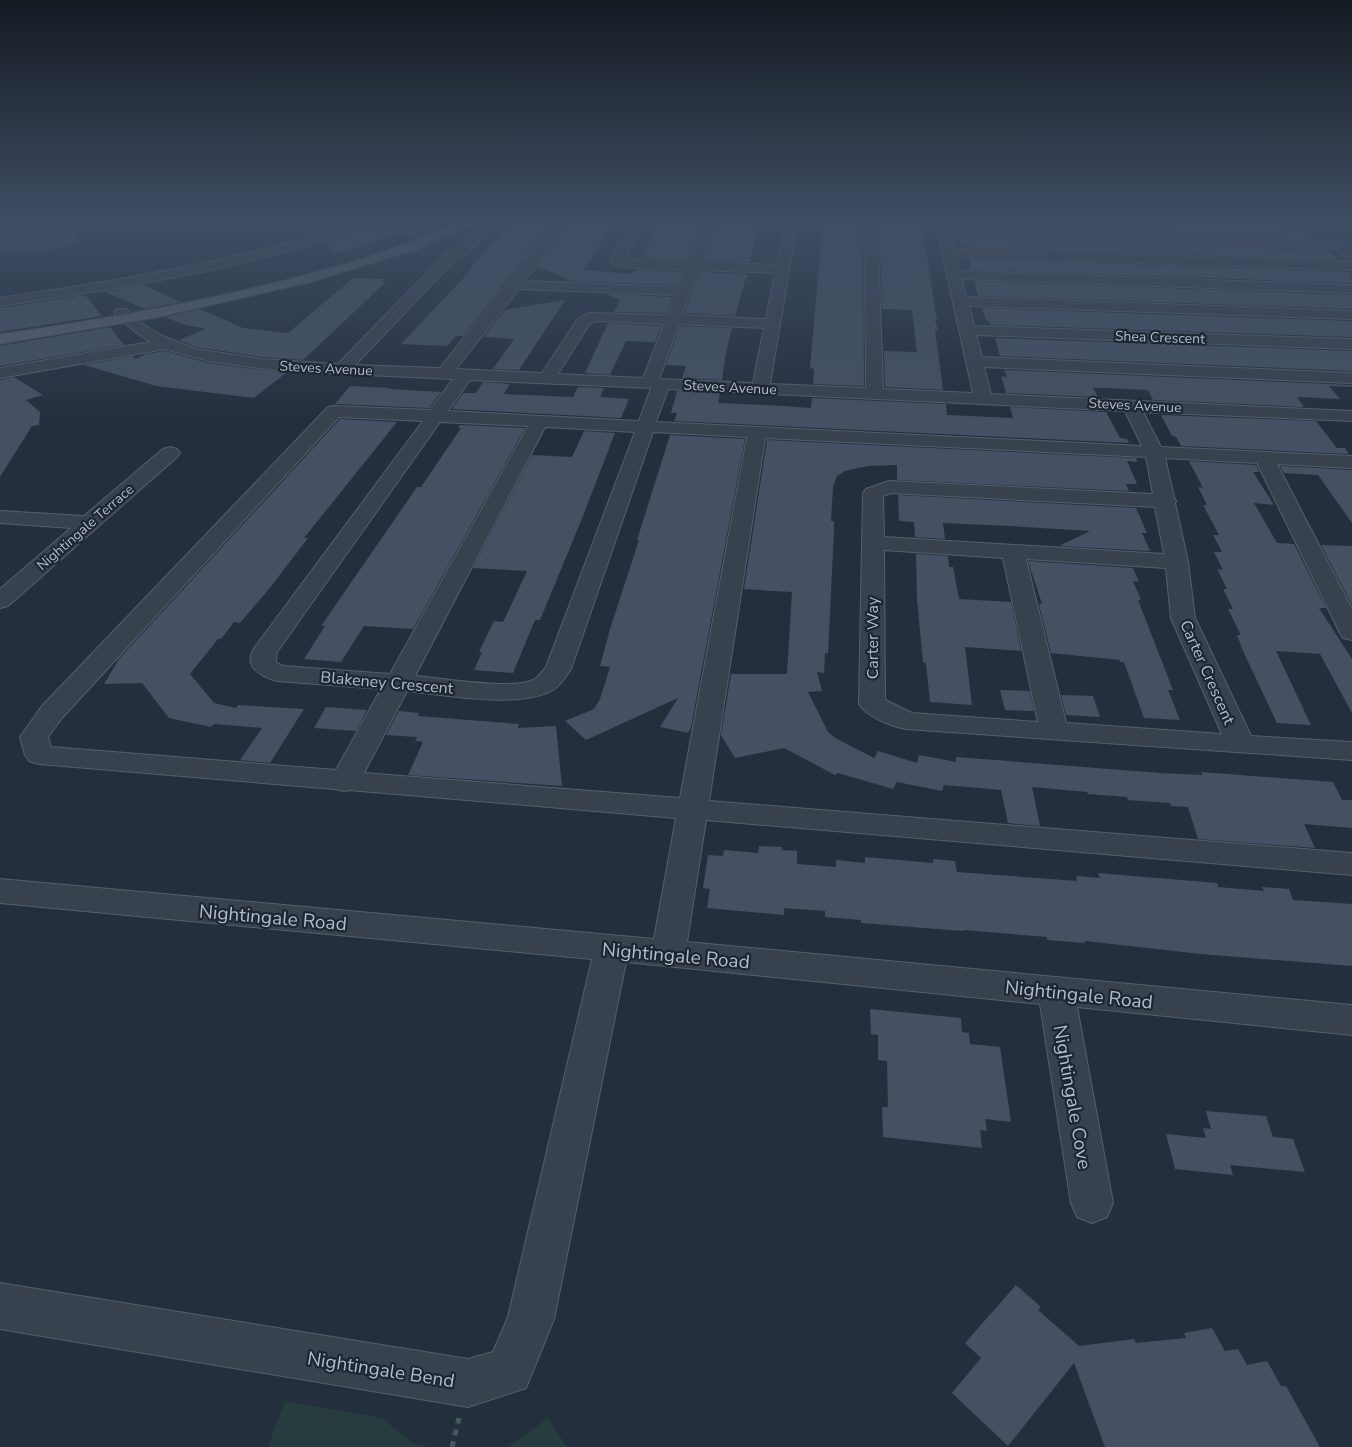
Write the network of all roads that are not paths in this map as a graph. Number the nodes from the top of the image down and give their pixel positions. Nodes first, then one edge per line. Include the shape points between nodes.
1 (515, 285) edge
2 (113, 286) edge
3 (245, 286) edge
4 (277, 286) edge
5 (423, 286) edge
6 (530, 286) edge
7 (686, 286) edge
8 (785, 286) edge
9 (872, 286) edge
10 (957, 286) edge
11 (1253, 286) edge
12 (1352, 289) edge
13 (684, 291) junction
14 (961, 301) junction
15 (0, 302) edge
16 (125, 315) junction
17 (1352, 315) edge
18 (674, 319) junction
19 (774, 324) junction
20 (0, 330) edge
21 (968, 330) junction
22 (0, 339) edge
23 (165, 344) junction
24 (1352, 344) edge
25 (974, 362) junction
26 (342, 369) junction
27 (0, 373) edge
28 (455, 374) junction
29 (547, 378) junction
30 (1352, 378) edge
31 (655, 383) junction
32 (761, 388) junction
33 (875, 394) junction
34 (983, 398) junction
35 (1131, 405) junction
36 (435, 416) junction
37 (1345, 416) edge
38 (540, 420) junction
39 (646, 425) junction
40 (757, 431) junction
41 (1352, 432) edge
42 (1154, 452) junction
43 (170, 453) dead end
44 (1264, 458) junction
45 (1352, 462) edge
46 (1166, 501) junction
47 (0, 517) edge
48 (88, 523) junction
49 (872, 543) junction
50 (1013, 552) junction
51 (1177, 562) junction
52 (0, 601) edge
53 (1352, 633) edge
54 (398, 682) junction
55 (1054, 730) junction
56 (1240, 743) junction
57 (1352, 751) edge
58 (344, 782) junction
59 (693, 809) junction
60 (1352, 864) edge
61 (0, 892) edge
62 (610, 949) junction
63 (668, 954) junction
64 (1056, 991) junction
65 (1352, 1020) edge
66 (1092, 1203) dead end
67 (0, 1306) edge

1 - 28 street, Blakeney Crescent
2 - 15 street
3 - 16 main road
4 - 16 main road
5 - 26 street
6 - 13 street
7 - 13 street, Blakeney Crescent
8 - 19 street
9 - 33 street
10 - 14 street
11 - 12 street
13 - 18 street, Blakeney Crescent
14 - 17 street
14 - 21 street
16 - 20 main road
16 - 22 main road
16 - 23 street, Steves Avenue
18 - 19 street
18 - 29 street via 593,316 582,323
18 - 31 street, Blakeney Crescent
19 - 32 street
21 - 24 street, Shea Crescent
21 - 25 street
23 - 26 street, Steves Avenue via 225,360
23 - 27 street
25 - 30 street
25 - 34 street
26 - 28 street, Steves Avenue
28 - 29 street, Steves Avenue
28 - 36 street, Blakeney Crescent
29 - 31 street, Steves Avenue
31 - 32 street, Steves Avenue
31 - 39 street, Blakeney Crescent
32 - 33 street, Steves Avenue
33 - 34 street, Steves Avenue
34 - 35 street, Steves Avenue
35 - 37 street, Steves Avenue
35 - 42 street, Carter Crescent
36 - 38 street
36 - 54 street, Blakeney Crescent via 264,652 263,665 276,673
36 - 58 street via 334,411 52,712 34,737 39,755
37 - 41 street
38 - 39 street
38 - 54 street
39 - 40 street
39 - 54 street, Blakeney Crescent via 558,669 545,684 524,690 496,692
40 - 42 street
40 - 59 street
42 - 44 street
42 - 46 street, Carter Crescent
43 - 48 street, Nightingale Terrace
44 - 45 street
44 - 53 street
46 - 49 street, Carter Way via 890,487 873,493
46 - 51 street, Carter Crescent
47 - 48 street
48 - 52 street, Nightingale Terrace
49 - 50 street
49 - 55 street, Carter Way via 872,704 906,721
50 - 51 street
50 - 55 street
51 - 56 street, Carter Crescent via 1183,618
54 - 58 street
55 - 56 street, Carter Way
56 - 57 street, Carter Crescent
58 - 59 street
59 - 60 street
59 - 63 street
61 - 62 street, Nightingale Road
62 - 63 street, Nightingale Road
62 - 67 street, Nightingale Bend via 605,986 531,1319 509,1371 468,1383
63 - 64 street, Nightingale Road
64 - 65 street, Nightingale Road
64 - 66 street, Nightingale Cove

